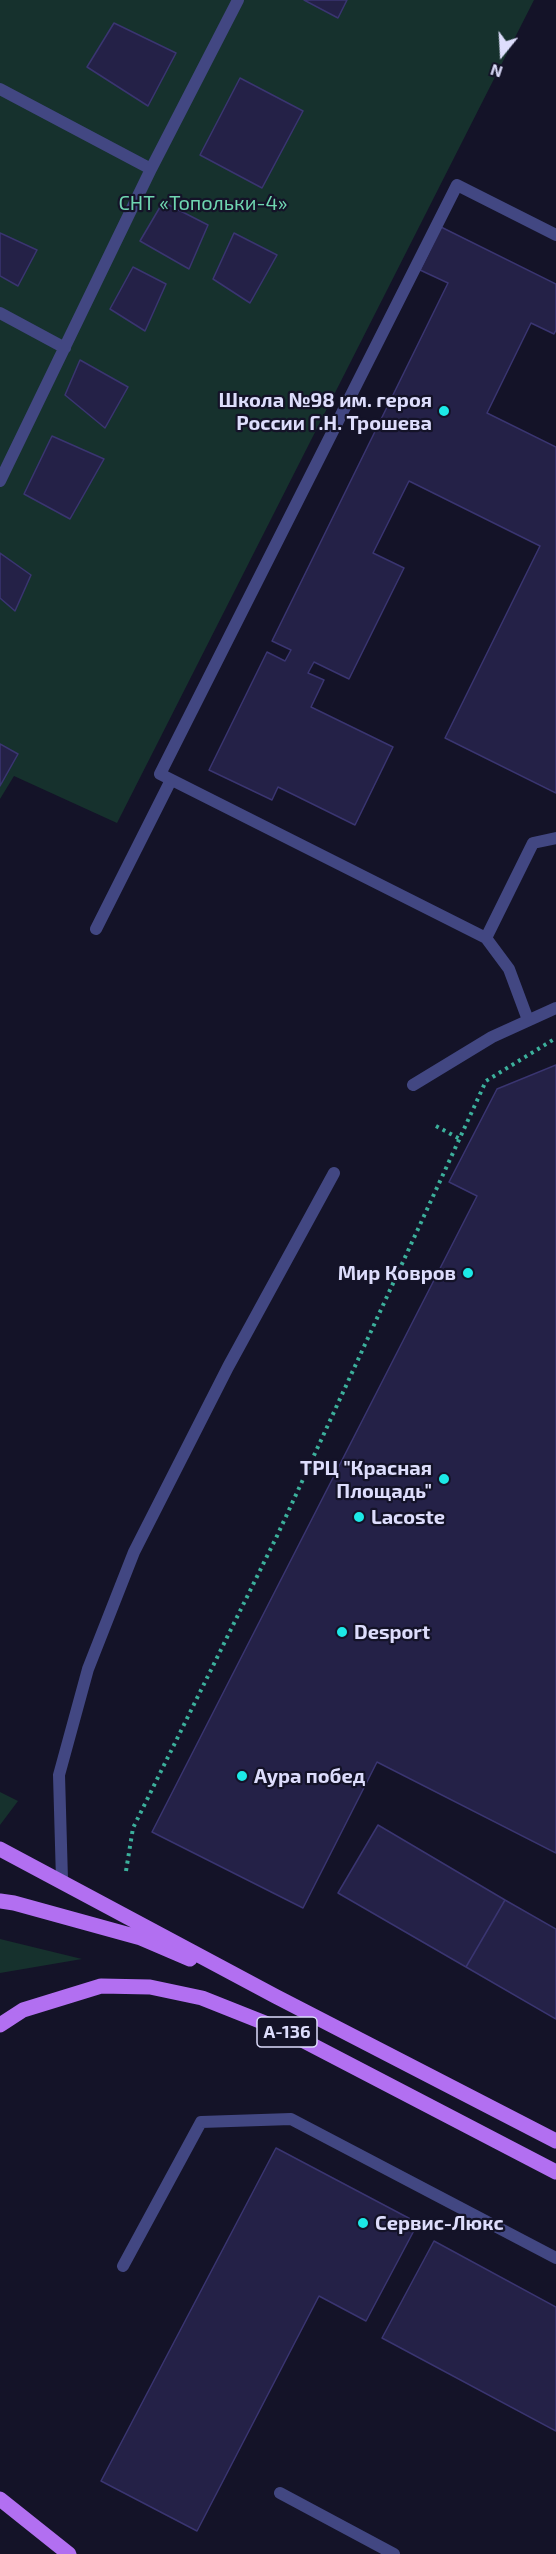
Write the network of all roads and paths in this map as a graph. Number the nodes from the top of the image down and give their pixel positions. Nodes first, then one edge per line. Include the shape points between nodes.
1 (238, 0) edge
2 (0, 88) edge
3 (151, 169) junction
4 (556, 234) edge
5 (0, 313) edge
6 (65, 348) junction
7 (0, 481) edge
8 (171, 780) junction
9 (556, 838) edge
10 (96, 929) dead end
11 (486, 938) junction
12 (556, 1008) edge
13 (528, 1020) junction
14 (556, 1038) edge
15 (412, 1084) dead end
16 (436, 1126) dead end
17 (460, 1138) junction
18 (334, 1173) dead end
19 (0, 1849) edge
20 (126, 1871) dead end
21 (62, 1880) junction
22 (0, 1901) edge
23 (275, 1996) junction
24 (0, 2025) edge
25 (556, 2141) edge
26 (556, 2172) edge
27 (556, 2258) edge
28 (123, 2266) dead end
29 (280, 2493) dead end
30 (0, 2499) edge
31 (69, 2554) edge
32 (394, 2554) edge

1 - 3 street
2 - 3 street
3 - 6 street
4 - 8 street via 457,185 160,774
5 - 6 street
6 - 7 street
8 - 10 street
8 - 11 street
9 - 11 street via 533,843
11 - 13 street via 509,969
12 - 13 street
13 - 15 street
14 - 17 path via 486,1081
16 - 17 path
17 - 20 path via 277,1536 134,1828
18 - 21 street via 228,1367 134,1552 92,1659 59,1775
19 - 21 main road, А-136
21 - 23 main road, А-136
22 - 23 main road, А-136 via 141,1938
23 - 25 main road, А-136
24 - 26 main road, А-136 via 23,2010 101,1986 150,1987 202,1998 285,2031
27 - 28 street via 291,2120 280,2120 201,2122
29 - 32 street
30 - 31 main road

